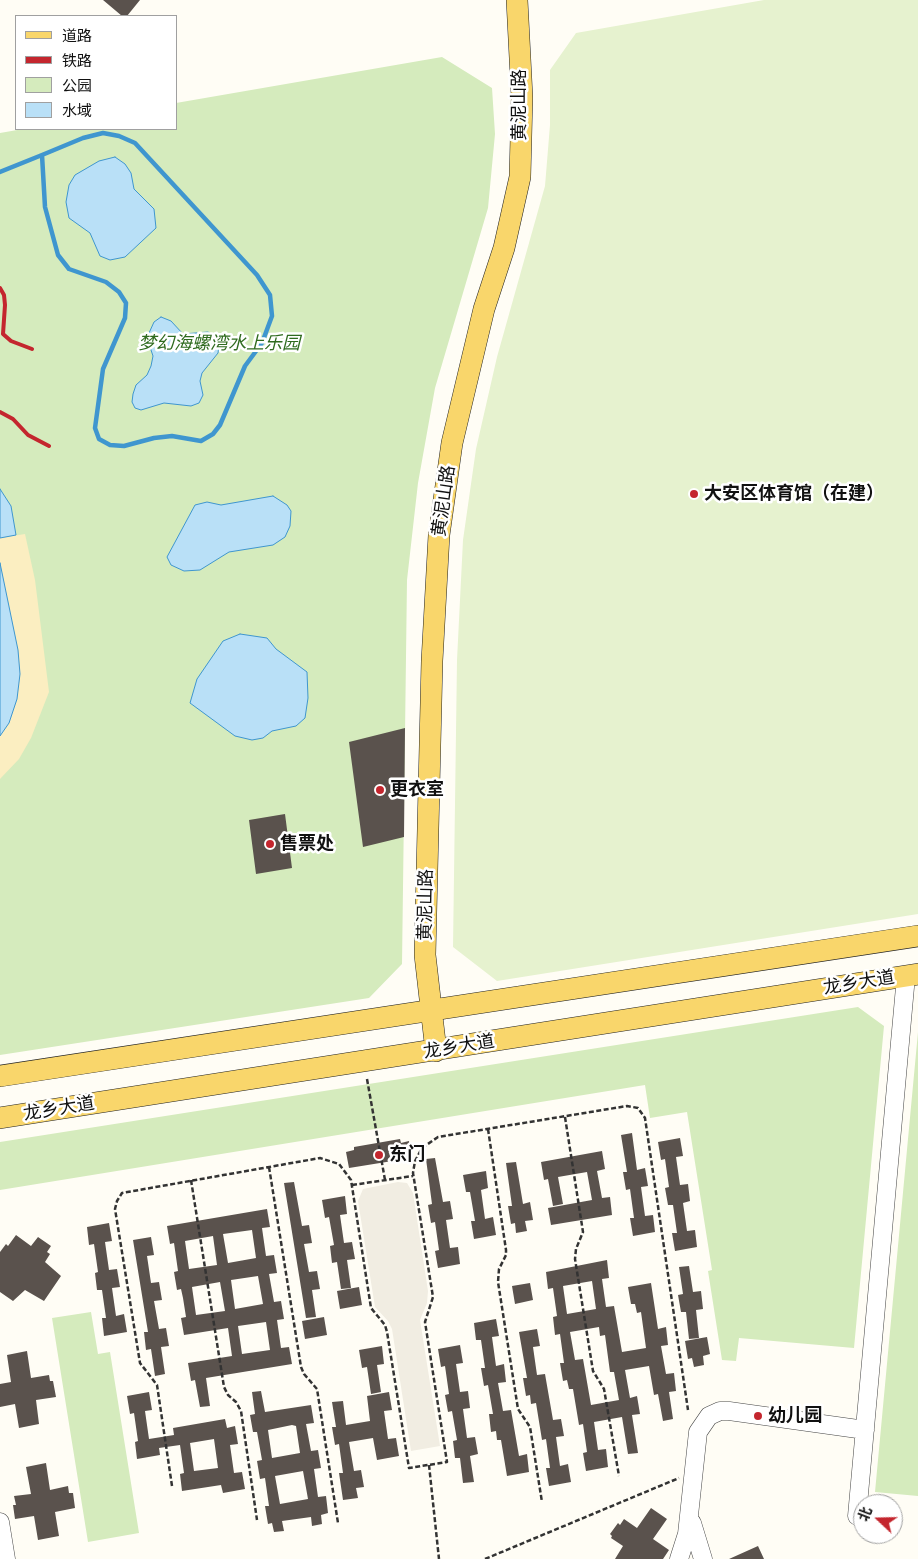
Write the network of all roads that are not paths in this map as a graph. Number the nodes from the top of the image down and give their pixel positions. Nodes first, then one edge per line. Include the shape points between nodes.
1 (516, 0) edge
2 (918, 936) edge
3 (912, 975) edge
4 (429, 1010) junction
5 (436, 1051) junction
6 (0, 1076) edge
7 (0, 1118) edge
8 (865, 1430) junction
9 (859, 1494) edge
10 (691, 1505) junction
11 (0, 1522) edge
12 (6, 1559) edge
13 (679, 1559) edge
14 (703, 1559) edge

1 - 4 main road, 黄泥山路 via 522,96 520,177 454,434 439,535 432,661 425,955
2 - 4 main road
3 - 5 main road, 龙乡大道
3 - 8 street
4 - 5 main road, 黄泥山路
4 - 6 main road
5 - 7 main road, 龙乡大道
8 - 9 street
8 - 10 street via 720,1411 709,1416 698,1432
10 - 13 street
10 - 14 street via 694,1535
11 - 12 street

